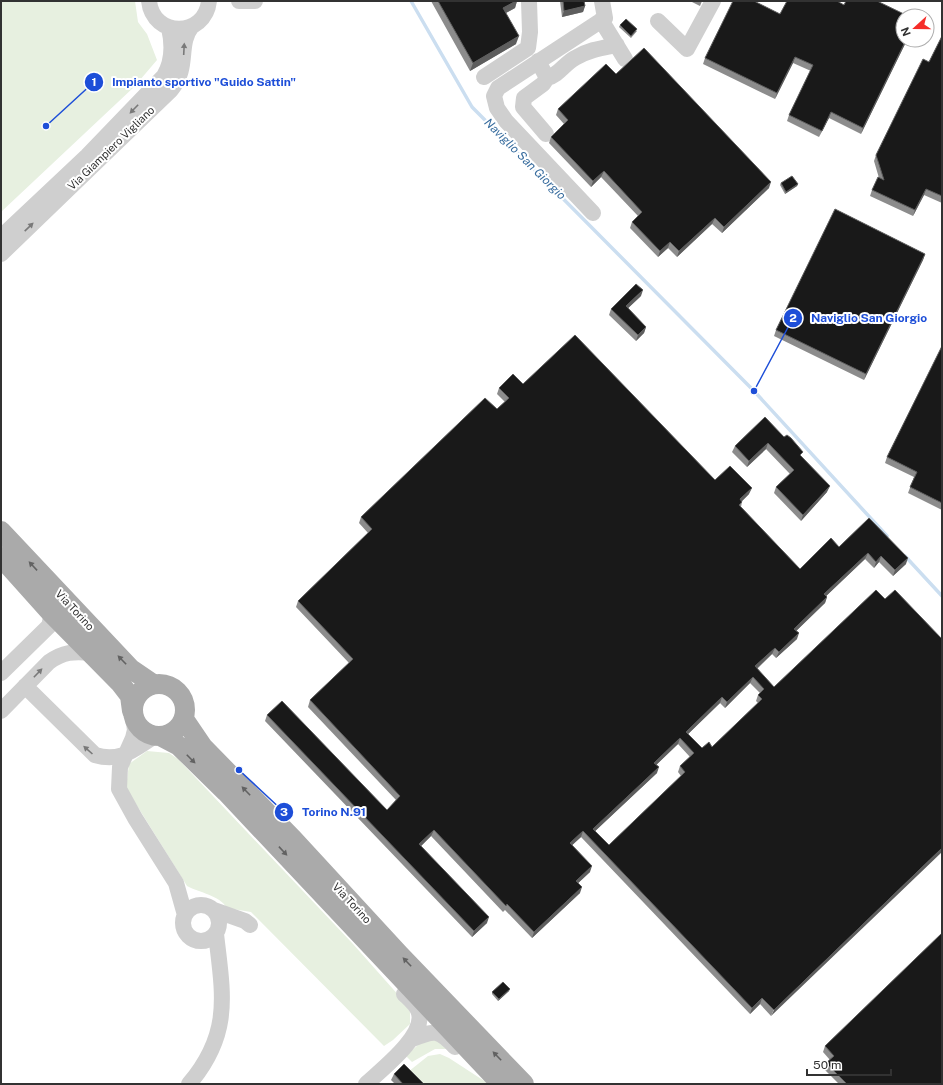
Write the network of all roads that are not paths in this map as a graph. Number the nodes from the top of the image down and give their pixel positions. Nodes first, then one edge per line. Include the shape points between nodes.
1 (149, 1) edge
2 (209, 1) edge
3 (239, 1) edge
4 (255, 1) edge
5 (529, 1) edge
6 (602, 1) edge
7 (713, 1) edge
8 (601, 20) junction
9 (658, 21) dead end
10 (192, 26) junction
11 (169, 28) junction
12 (617, 45) junction
13 (625, 59) dead end
14 (538, 62) junction
15 (484, 77) dead end
16 (547, 78) junction
17 (546, 134) dead end
18 (593, 214) dead end
19 (1, 237) edge
20 (1, 254) edge
21 (1, 531) edge
22 (1, 557) edge
23 (52, 614) junction
24 (91, 653) junction
25 (1, 673) edge
26 (153, 684) junction
27 (25, 686) junction
28 (1, 711) edge
29 (133, 713) junction
30 (184, 719) junction
31 (158, 736) junction
32 (125, 756) junction
33 (176, 884) junction
34 (208, 907) junction
35 (184, 915) junction
36 (217, 932) junction
37 (196, 941) junction
38 (382, 959) junction
39 (219, 968) junction
40 (412, 1039) junction
41 (375, 1081) edge
42 (500, 1082) edge
43 (189, 1084) edge
44 (524, 1084) edge

1 - 11 street via 154,16
2 - 10 street, Via Giampiero Vigliano via 204,16
3 - 4 street
5 - 15 street via 528,48
6 - 8 street via 605,18
7 - 9 street via 687,49
8 - 12 street
8 - 14 street
10 - 11 street via 178,30
20 -> 10 street, Via Giampiero Vigliano via 171,90 184,62 184,40
11 -> 19 street, Via Giampiero Vigliano via 172,52 164,76 87,156
12 - 13 street
12 - 16 street via 587,52 573,59 554,76
14 - 16 street
14 - 18 street via 498,88 494,96 497,108 506,121
16 - 17 street via 524,98 522,107
26 -> 21 main road, Via Torino via 131,669
22 - 23 main road, Via Torino
23 - 24 main road, Via Torino
23 - 25 street via 49,626
27 -> 24 street via 58,656 74,651
24 - 29 main road, Via Torino via 130,696
26 - 29 main road via 138,693 133,704
26 - 30 main road via 169,685 180,693 186,708
27 - 28 street
32 -> 27 street via 103,758 95,755
29 - 31 main road via 140,728 147,734
29 - 32 street via 135,730
30 - 31 main road via 176,731
44 -> 30 main road, Via Torino via 203,747
31 - 32 street
31 -> 38 main road, Via Torino via 179,746 226,792
32 - 33 street via 120,767 119,789
33 - 34 street
33 - 35 street
34 - 35 street via 192,907
34 - 36 street via 219,917
34 - 36 street via 245,922
35 - 37 street via 184,930
36 - 37 street via 205,941
36 - 39 street
37 - 39 street via 214,958
38 - 40 street via 389,975 419,1013 419,1022
38 - 42 main road, Via Torino
39 - 43 street via 223,997 220,1027 210,1055
40 - 41 street
40 - 42 street via 433,1031 441,1033 462,1054

